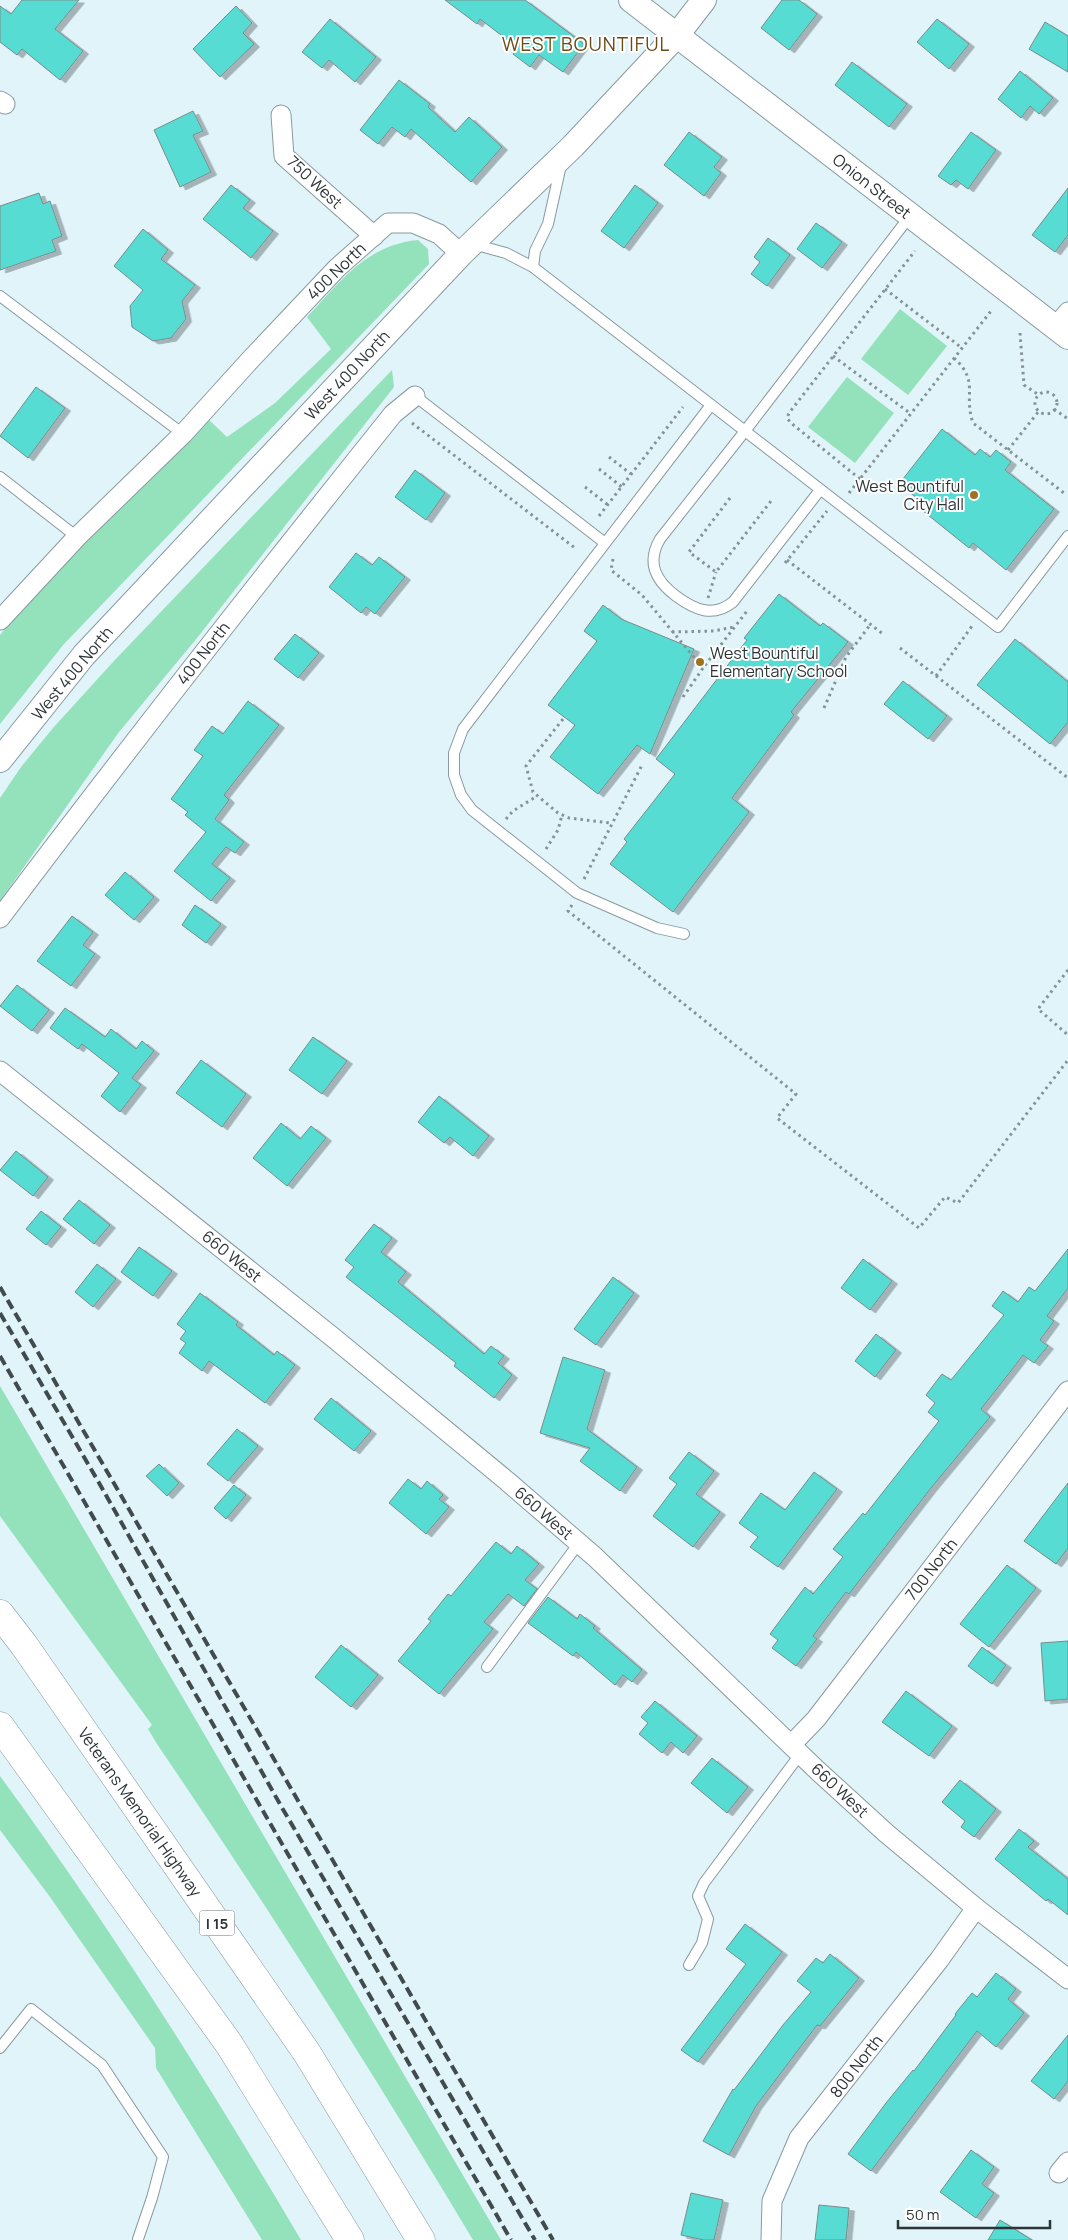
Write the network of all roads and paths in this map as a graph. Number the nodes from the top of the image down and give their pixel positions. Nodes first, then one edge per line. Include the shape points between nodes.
1 (631, 0) edge
2 (704, 0) edge
3 (677, 35) junction
4 (281, 115) dead end
5 (562, 157) junction
6 (910, 216) junction
7 (374, 236) junction
8 (466, 249) junction
9 (915, 251) dead end
10 (533, 266) junction
11 (885, 289) junction
12 (0, 296) edge
13 (991, 311) dead end
14 (1064, 326) edge
15 (1020, 334) dead end
16 (962, 348) junction
17 (833, 356) junction
18 (954, 358) junction
19 (1039, 395) junction
20 (415, 396) joint
21 (711, 405) junction
22 (683, 407) dead end
23 (1054, 409) junction
24 (1039, 411) junction
25 (911, 414) junction
26 (1068, 418) edge
27 (412, 423) dead end
28 (744, 431) junction
29 (183, 434) junction
30 (1008, 450) junction
31 (609, 457) dead end
32 (599, 469) dead end
33 (631, 474) junction
34 (0, 477) edge
35 (860, 479) junction
36 (585, 487) dead end
37 (622, 487) junction
38 (820, 490) junction
39 (849, 493) dead end
40 (1064, 493) dead end
41 (730, 498) dead end
42 (771, 501) dead end
43 (608, 505) junction
44 (827, 511) dead end
45 (599, 516) dead end
46 (77, 536) junction
47 (1068, 536) edge
48 (605, 543) junction
49 (575, 548) dead end
50 (613, 558) dead end
51 (787, 560) junction
52 (781, 568) dead end
53 (716, 572) junction
54 (708, 598) dead end
55 (752, 605) dead end
56 (0, 620) edge
57 (700, 624) dead end
58 (870, 625) junction
59 (735, 627) junction
60 (698, 631) junction
61 (672, 632) junction
62 (882, 634) dead end
63 (963, 638) dead end
64 (900, 648) dead end
65 (703, 668) junction
66 (936, 676) junction
67 (683, 697) dead end
68 (824, 708) dead end
69 (563, 718) dead end
70 (0, 760) edge
71 (642, 765) dead end
72 (1068, 778) edge
73 (538, 796) junction
74 (562, 814) junction
75 (611, 823) junction
76 (496, 830) junction
77 (537, 862) junction
78 (577, 893) junction
79 (0, 918) edge
80 (684, 934) dead end
81 (1068, 970) edge
82 (1068, 1035) edge
83 (1068, 1060) edge
84 (0, 1071) edge
85 (1068, 1391) edge
86 (579, 1543) junction
87 (0, 1614) edge
88 (487, 1666) dead end
89 (0, 1726) edge
90 (796, 1748) junction
91 (976, 1908) junction
92 (689, 1965) dead end
93 (1068, 1980) edge
94 (0, 2048) edge
95 (138, 2240) edge
96 (350, 2240) edge
97 (421, 2240) edge
98 (771, 2240) edge

1 - 3 street, Onion Street
2 - 3 street, West 400 North
3 - 5 street, West 400 North
3 - 6 street, Onion Street
4 - 7 street, 750 West via 284,156
5 - 8 street, West 400 North
5 - 10 lane via 548,224 535,251
6 - 14 street, Onion Street
6 - 28 lane
7 - 8 street, 400 North via 388,223 413,222
7 - 29 street, 400 North via 330,275
8 - 10 lane via 506,253
8 - 70 street, West 400 North via 84,654
9 - 11 path
10 - 21 lane
11 - 16 path
11 - 17 path
12 - 29 lane
13 - 16 path
15 - 19 path via 1024,385
16 - 18 path
17 - 25 path
17 - 35 path via 787,418
18 - 25 path
18 - 30 path via 969,377 972,423
19 - 23 path via 1052,394 1057,403
19 - 24 path via 1036,404
20 - 48 lane
20 - 79 street, 400 North via 393,414 281,554
21 - 28 lane
21 - 48 lane
22 - 33 path
23 - 24 path via 1045,414
23 - 26 path
24 - 30 path
25 - 35 path
27 - 49 path
28 - 38 lane
28 - 38 lane via 656,546 654,571 664,586 697,610 715,611 728,607
29 - 46 street, 400 North
30 - 40 path
31 - 33 path
32 - 37 path
33 - 37 path
34 - 46 lane
35 - 39 path
36 - 43 path
37 - 43 path
38 - 47 lane via 998,627
41 - 53 path via 689,552
42 - 53 path
43 - 45 path
44 - 51 path
46 - 56 street, 400 North
48 - 76 lane via 457,742 453,763 456,786 466,804
50 - 61 path via 611,570 642,595
51 - 52 path
51 - 58 path
53 - 54 path
55 - 59 path
57 - 60 path
58 - 62 path
58 - 68 path via 846,657
59 - 60 path
59 - 65 path
60 - 61 path
61 - 65 path
63 - 66 path
64 - 66 path
65 - 67 path
66 - 72 path
69 - 73 path via 526,766 533,792
71 - 75 path
73 - 74 path
73 - 76 path via 513,811
74 - 75 path via 569,818
74 - 77 path via 558,830
75 - 78 path
76 - 77 lane
77 - 78 lane
78 - 80 lane via 657,928
78 - 83 path via 568,911 796,1094 778,1118 919,1228 945,1197 958,1203
81 - 82 path via 1038,1009
84 - 86 street, 660 West via 335,1339
85 - 90 street, 700 North
86 - 88 lane
86 - 90 street, 660 West
87 - 97 highway, Veterans Memorial Highway / I 15 via 307,2053
89 - 96 highway via 229,2044
90 - 91 street, 660 West via 886,1832
90 - 92 lane via 704,1883 698,1896 708,1919 702,1943
91 - 93 street, 660 West
91 - 98 street, 800 North via 799,2138 772,2201
94 - 95 lane via 31,2009 102,2065 163,2157

